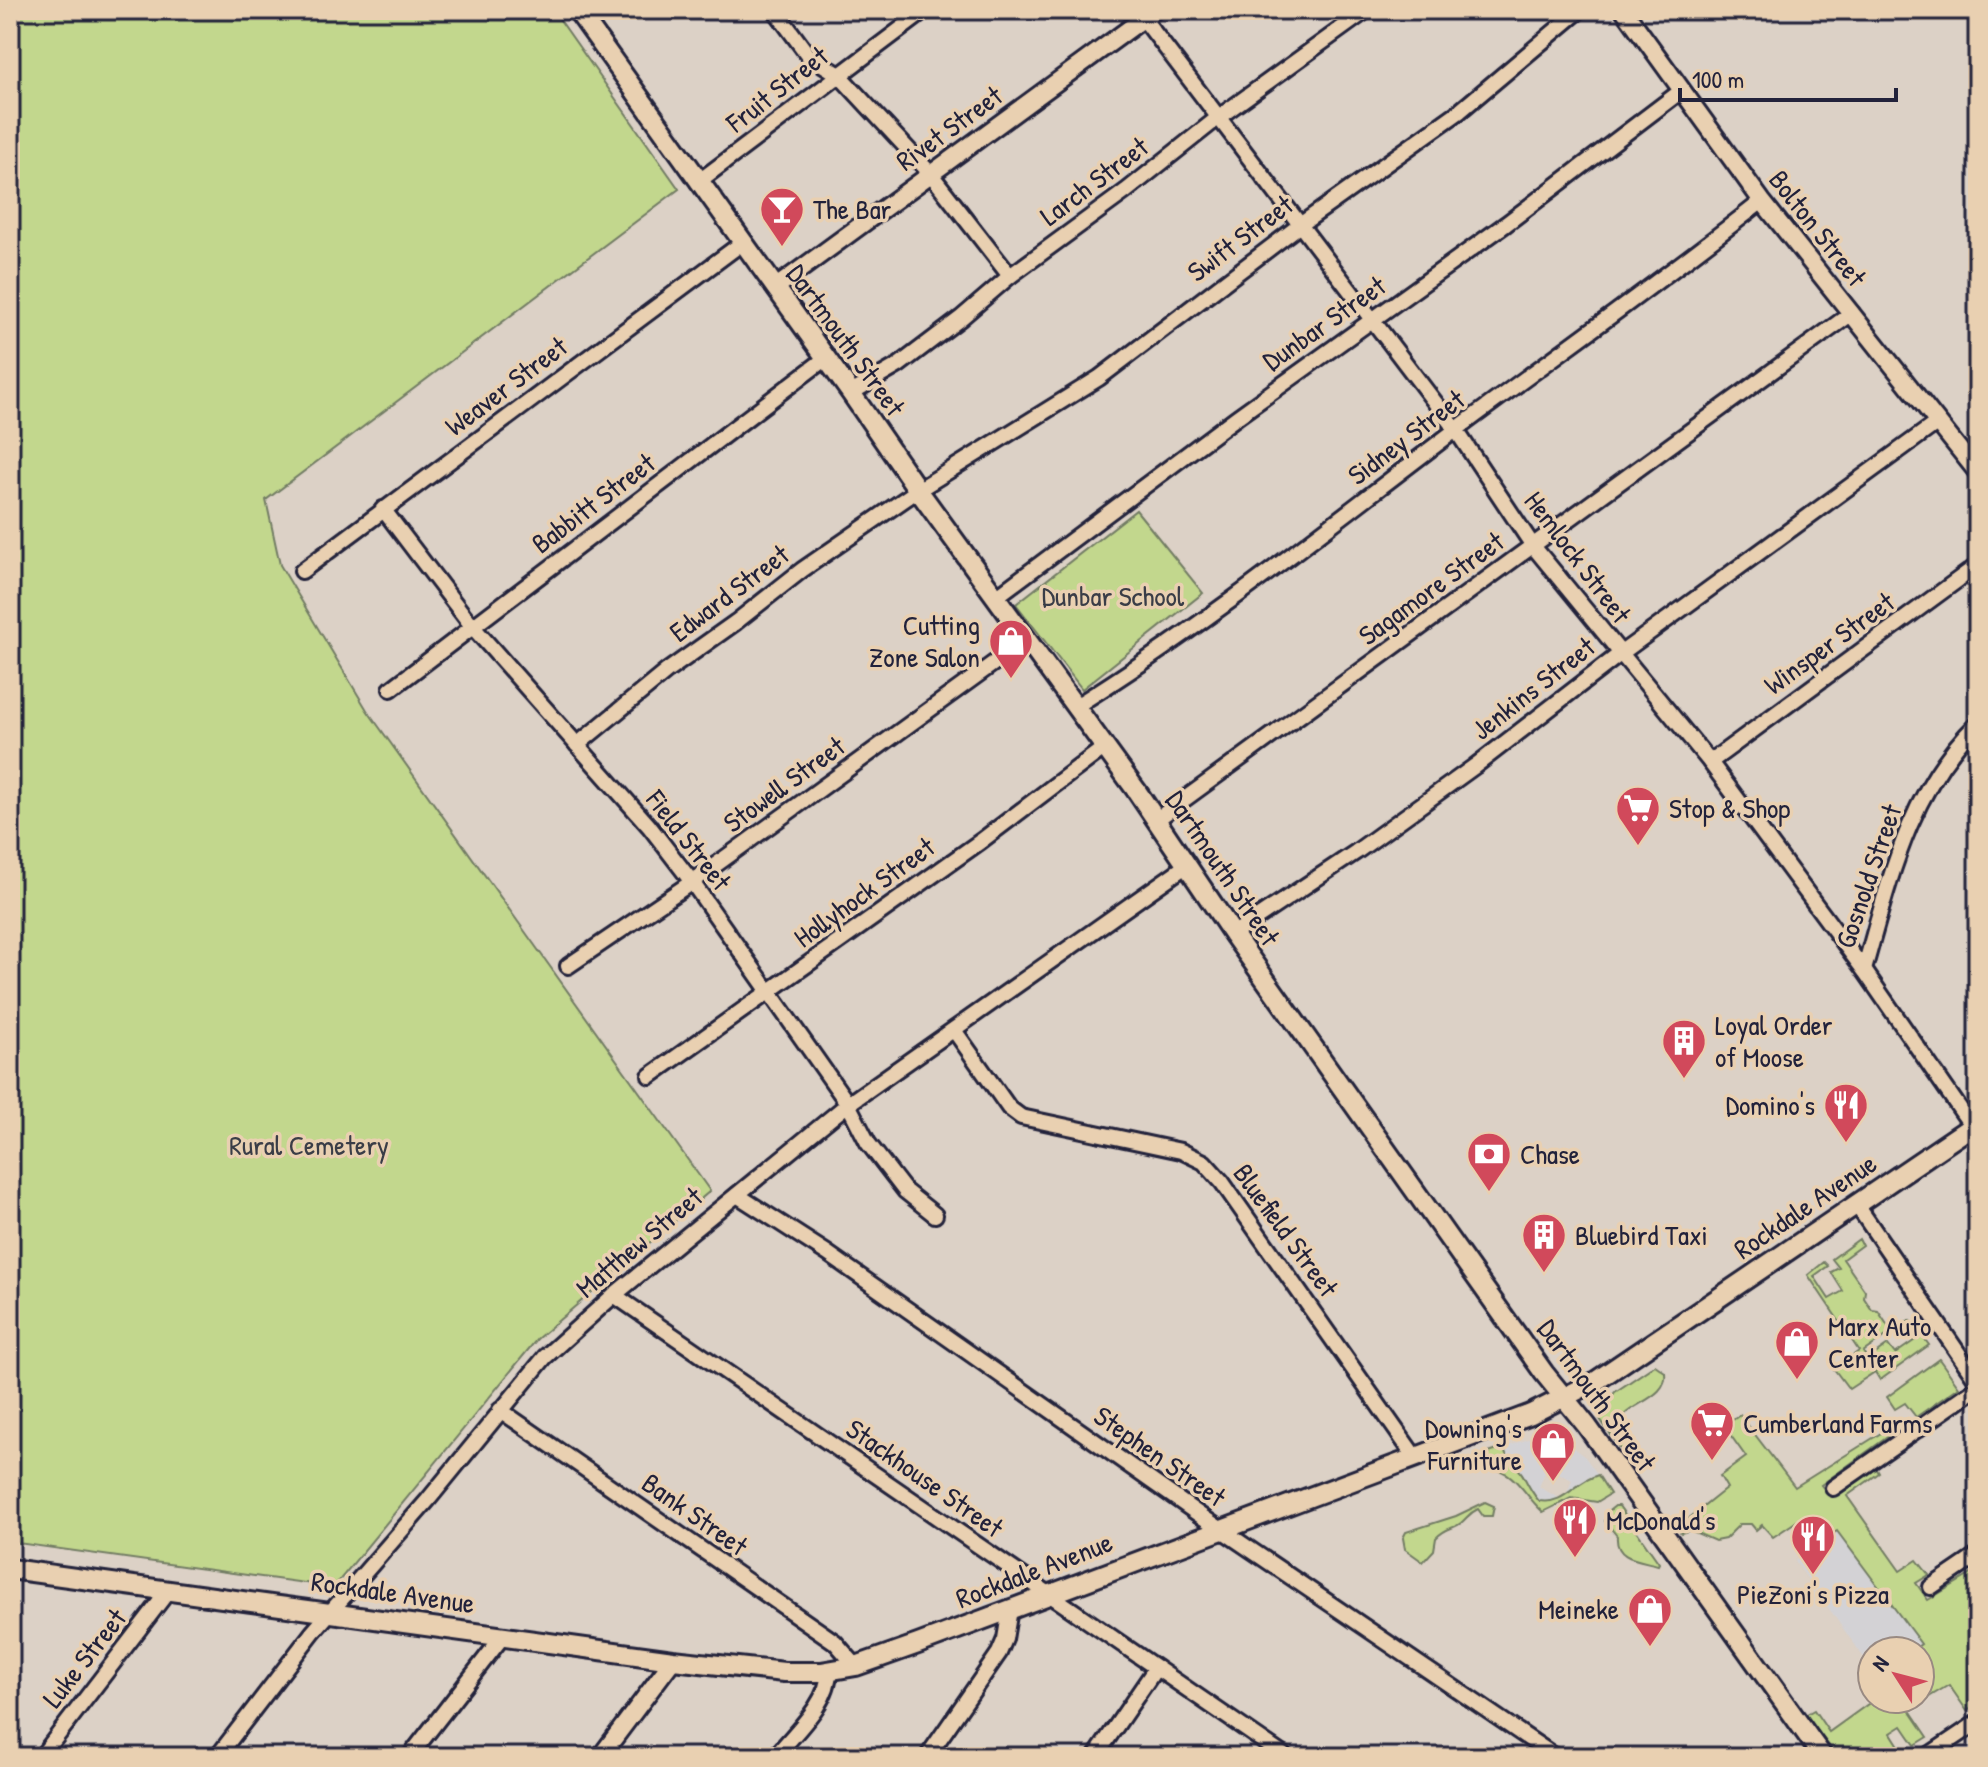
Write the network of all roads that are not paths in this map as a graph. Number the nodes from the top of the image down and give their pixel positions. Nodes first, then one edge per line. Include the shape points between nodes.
1 (577, 10) edge
2 (775, 10) edge
3 (926, 10) edge
4 (1580, 10) edge
5 (1624, 10) edge
6 (1364, 11) edge
7 (1145, 13) edge
8 (838, 74) junction
9 (1681, 91) junction
10 (1219, 117) junction
11 (930, 173) junction
12 (698, 182) junction
13 (1762, 201) junction
14 (1300, 225) junction
15 (742, 243) junction
16 (1010, 276) junction
17 (775, 288) junction
18 (1852, 313) junction
19 (1372, 322) junction
20 (826, 358) junction
21 (851, 393) junction
22 (1938, 422) junction
23 (1456, 430) junction
24 (1978, 473) edge
25 (918, 490) junction
26 (383, 509) junction
27 (1533, 546) junction
28 (1978, 565) edge
29 (302, 571) dead end
30 (996, 597) junction
31 (472, 626) junction
32 (1027, 639) junction
33 (1620, 654) junction
34 (391, 689) dead end
35 (1076, 706) junction
36 (1978, 723) edge
37 (577, 745) junction
38 (1105, 747) junction
39 (1710, 762) junction
40 (1156, 820) junction
41 (1187, 865) junction
42 (692, 882) junction
43 (1233, 934) junction
44 (568, 966) dead end
45 (1864, 970) junction
46 (769, 994) junction
47 (954, 1030) junction
48 (650, 1076) dead end
49 (848, 1104) junction
50 (1976, 1127) edge
51 (737, 1195) junction
52 (1856, 1204) junction
53 (935, 1215) dead end
54 (614, 1295) junction
55 (1978, 1385) edge
56 (1565, 1398) junction
57 (500, 1410) junction
58 (1415, 1457) junction
59 (1833, 1488) dead end
60 (1222, 1530) junction
61 (1978, 1555) edge
62 (10, 1569) edge
63 (1931, 1587) dead end
64 (169, 1590) junction
65 (1049, 1594) junction
66 (1010, 1609) junction
67 (332, 1612) junction
68 (503, 1636) junction
69 (673, 1660) junction
70 (856, 1666) junction
71 (1156, 1668) junction
72 (829, 1671) junction
73 (1978, 1722) edge
74 (41, 1757) edge
75 (217, 1757) edge
76 (409, 1757) edge
77 (600, 1757) edge
78 (775, 1757) edge
79 (927, 1757) edge
80 (1095, 1757) edge
81 (1286, 1757) edge
82 (1556, 1757) edge
83 (1823, 1757) edge
84 (1926, 1757) edge

1 - 12 main road, Dartmouth Street
2 - 8 street via 808,55
3 - 8 street, Fruit Street
4 - 14 street, Swift Street via 1460,111
5 - 9 street, Bolton Street
6 - 10 street, Larch Street
7 - 10 street, Hemlock Street
7 - 11 street, Rivet Street
8 - 11 street
8 - 12 street, Fruit Street
9 - 13 street, Bolton Street
9 - 19 street, Dunbar Street
10 - 14 street, Hemlock Street
10 - 16 street, Larch Street
11 - 16 street
11 - 17 street, Rivet Street
12 - 15 main road, Dartmouth Street
13 - 18 street, Bolton Street
13 - 23 street, Sidney Street
14 - 19 street, Hemlock Street
14 - 25 street, Swift Street via 1099,378
15 - 17 main road, Dartmouth Street
15 - 26 street, Weaver Street
16 - 21 street, Larch Street via 899,365
17 - 20 main road, Dartmouth Street
18 - 22 street, Bolton Street
18 - 27 street, Sagamore Street
19 - 23 street, Hemlock Street
19 - 30 street, Dunbar Street
20 - 21 main road, Dartmouth Street
20 - 31 street, Babbitt Street
21 - 25 main road, Dartmouth Street
22 - 24 street, Bolton Street
22 - 33 street, Jenkins Street
23 - 27 street, Hemlock Street
23 - 35 street, Sidney Street via 1366,501
25 - 30 main road, Dartmouth Street
25 - 37 street, Edward Street via 802,570
26 - 29 street, Weaver Street
26 - 31 street, Field Street
27 - 33 street, Hemlock Street
27 - 40 street, Sagamore Street
28 - 39 street, Winsper Street
30 - 32 main road, Dartmouth Street
31 - 34 street, Babbitt Street
31 - 37 street, Field Street
32 - 35 main road, Dartmouth Street
32 - 42 street, Stowell Street
33 - 39 street, Hemlock Street
33 - 43 street, Jenkins Street via 1475,766
35 - 38 main road, Dartmouth Street
36 - 45 street, Gosnold Street via 1937,773 1909,823
37 - 42 street, Field Street
38 - 40 main road, Dartmouth Street
38 - 46 street, Hollyhock Street
39 - 45 street, Hemlock Street
40 - 41 main road, Dartmouth Street
41 - 43 main road, Dartmouth Street
41 - 47 street, Matthew Street
42 - 44 street, Stowell Street
42 - 46 street, Field Street
43 - 56 main road, Dartmouth Street
45 - 50 street, Hemlock Street
46 - 48 street, Hollyhock Street
46 - 49 street, Field Street
47 - 49 street, Matthew Street
47 - 58 street, Bluefield Street via 1009,1108 1021,1117 1181,1151 1204,1162
49 - 51 street, Matthew Street
49 - 53 street, Field Street via 868,1143 905,1191
50 - 52 main road, Rockdale Avenue
51 - 54 street, Matthew Street
51 - 60 street, Stephen Street
52 - 55 street
52 - 56 main road, Rockdale Avenue
54 - 57 street, Matthew Street via 545,1357
54 - 65 street, Stackhouse Street
55 - 59 street
56 - 58 main road, Rockdale Avenue
56 - 83 main road, Dartmouth Street
57 - 67 street, Matthew Street
57 - 70 street, Bank Street via 835,1642
58 - 60 main road, Rockdale Avenue
60 - 65 main road, Rockdale Avenue
60 - 82 street, Stephen Street
61 - 63 street
62 - 64 main road, Rockdale Avenue
64 - 67 main road, Rockdale Avenue
64 - 74 street, Luke Street
65 - 66 main road, Rockdale Avenue
65 - 71 street, Stackhouse Street
66 - 70 main road, Rockdale Avenue
66 - 79 street via 999,1653
67 - 68 main road, Rockdale Avenue
67 - 75 street, Matthew Street
68 - 69 main road, Rockdale Avenue
68 - 76 street
69 - 72 main road, Rockdale Avenue via 784,1672
69 - 77 street
70 - 72 main road, Rockdale Avenue
71 - 80 street
71 - 81 street, Stackhouse Street
72 - 78 street via 822,1698
73 - 84 street

